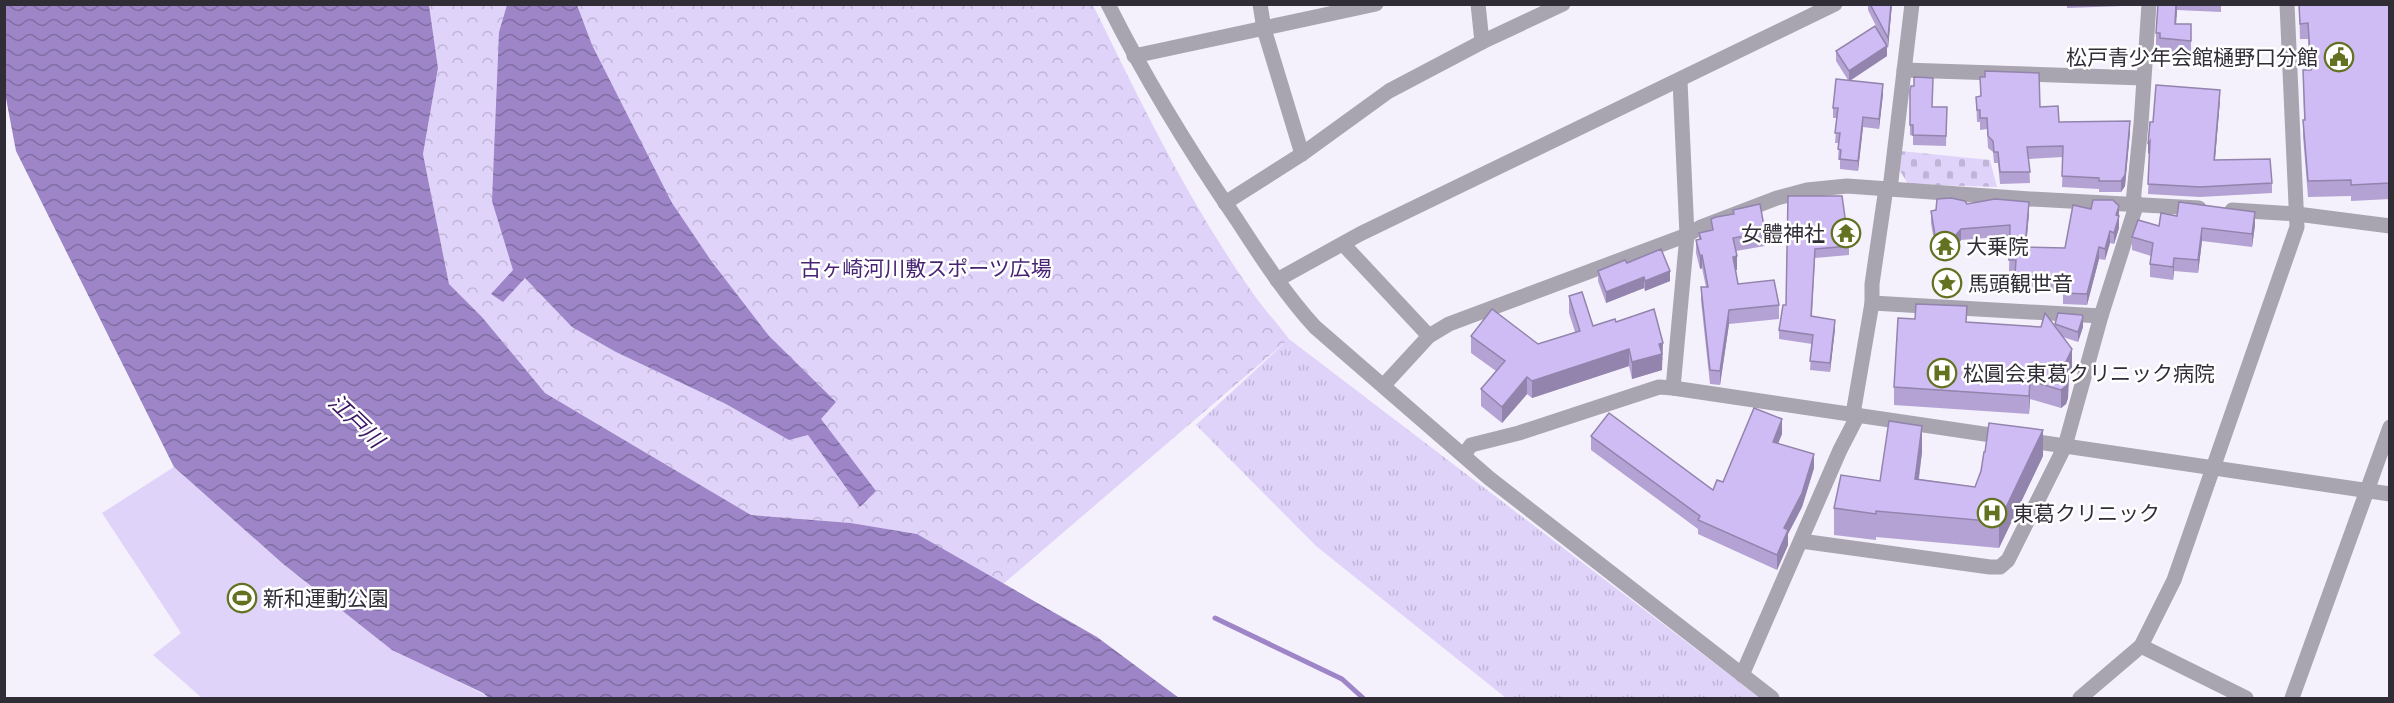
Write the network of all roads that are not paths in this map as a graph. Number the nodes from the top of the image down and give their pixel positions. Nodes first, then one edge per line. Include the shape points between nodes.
1 (1108, 4) edge
2 (1260, 4) edge
3 (1376, 4) edge
4 (1478, 4) edge
5 (1563, 4) edge
6 (1835, 4) edge
7 (1912, 4) edge
8 (2149, 4) edge
9 (2287, 4) edge
10 (1264, 29) junction
11 (1482, 42) junction
12 (1134, 56) junction
13 (1904, 70) junction
14 (2143, 78) junction
15 (1680, 81) junction
16 (1302, 154) junction
17 (1888, 188) junction
18 (1225, 203) junction
19 (2135, 203) junction
20 (2297, 214) junction
21 (2390, 226) edge
22 (1687, 235) junction
23 (1343, 244) junction
24 (1277, 280) junction
25 (1872, 303) junction
26 (2101, 316) junction
27 (1429, 336) junction
28 (1383, 386) junction
29 (1673, 388) junction
30 (1855, 414) junction
31 (2390, 427) edge
32 (2064, 446) junction
33 (1464, 455) junction
34 (2212, 468) junction
35 (2366, 491) junction
36 (2390, 494) edge
37 (1801, 541) junction
38 (2141, 646) junction
39 (1742, 675) junction
40 (1772, 699) edge
41 (2080, 699) edge
42 (2246, 699) edge
43 (2292, 699) edge

1 - 12 street
2 - 10 street
3 - 10 street
4 - 11 street
5 - 11 street
6 - 15 street
7 - 13 street
8 - 14 street
9 - 20 street
10 - 12 street
10 - 16 street
11 - 16 street via 1389,91
12 - 18 street
13 - 14 street
13 - 17 street
14 - 19 street
15 - 22 street
15 - 23 street
16 - 18 street
17 - 19 street
17 - 22 street via 1847,186 1807,190 1701,226
17 - 25 street
18 - 24 street
19 - 20 street
19 - 26 street
20 - 21 street
20 - 34 street via 2297,227
22 - 27 street via 1449,324
22 - 29 street
23 - 24 street
23 - 27 street
24 - 28 street via 1315,327
25 - 26 street
25 - 30 street
26 - 32 street
27 - 28 street
28 - 33 street
29 - 30 street
29 - 33 street via 1659,387 1471,445
30 - 32 street
30 - 37 street
31 - 35 street
32 - 34 street
32 - 37 street via 2008,560 2000,567
33 - 39 street
34 - 35 street
34 - 38 street via 2174,580
35 - 36 street
35 - 43 street
37 - 39 street
38 - 41 street
38 - 42 street
39 - 40 street

